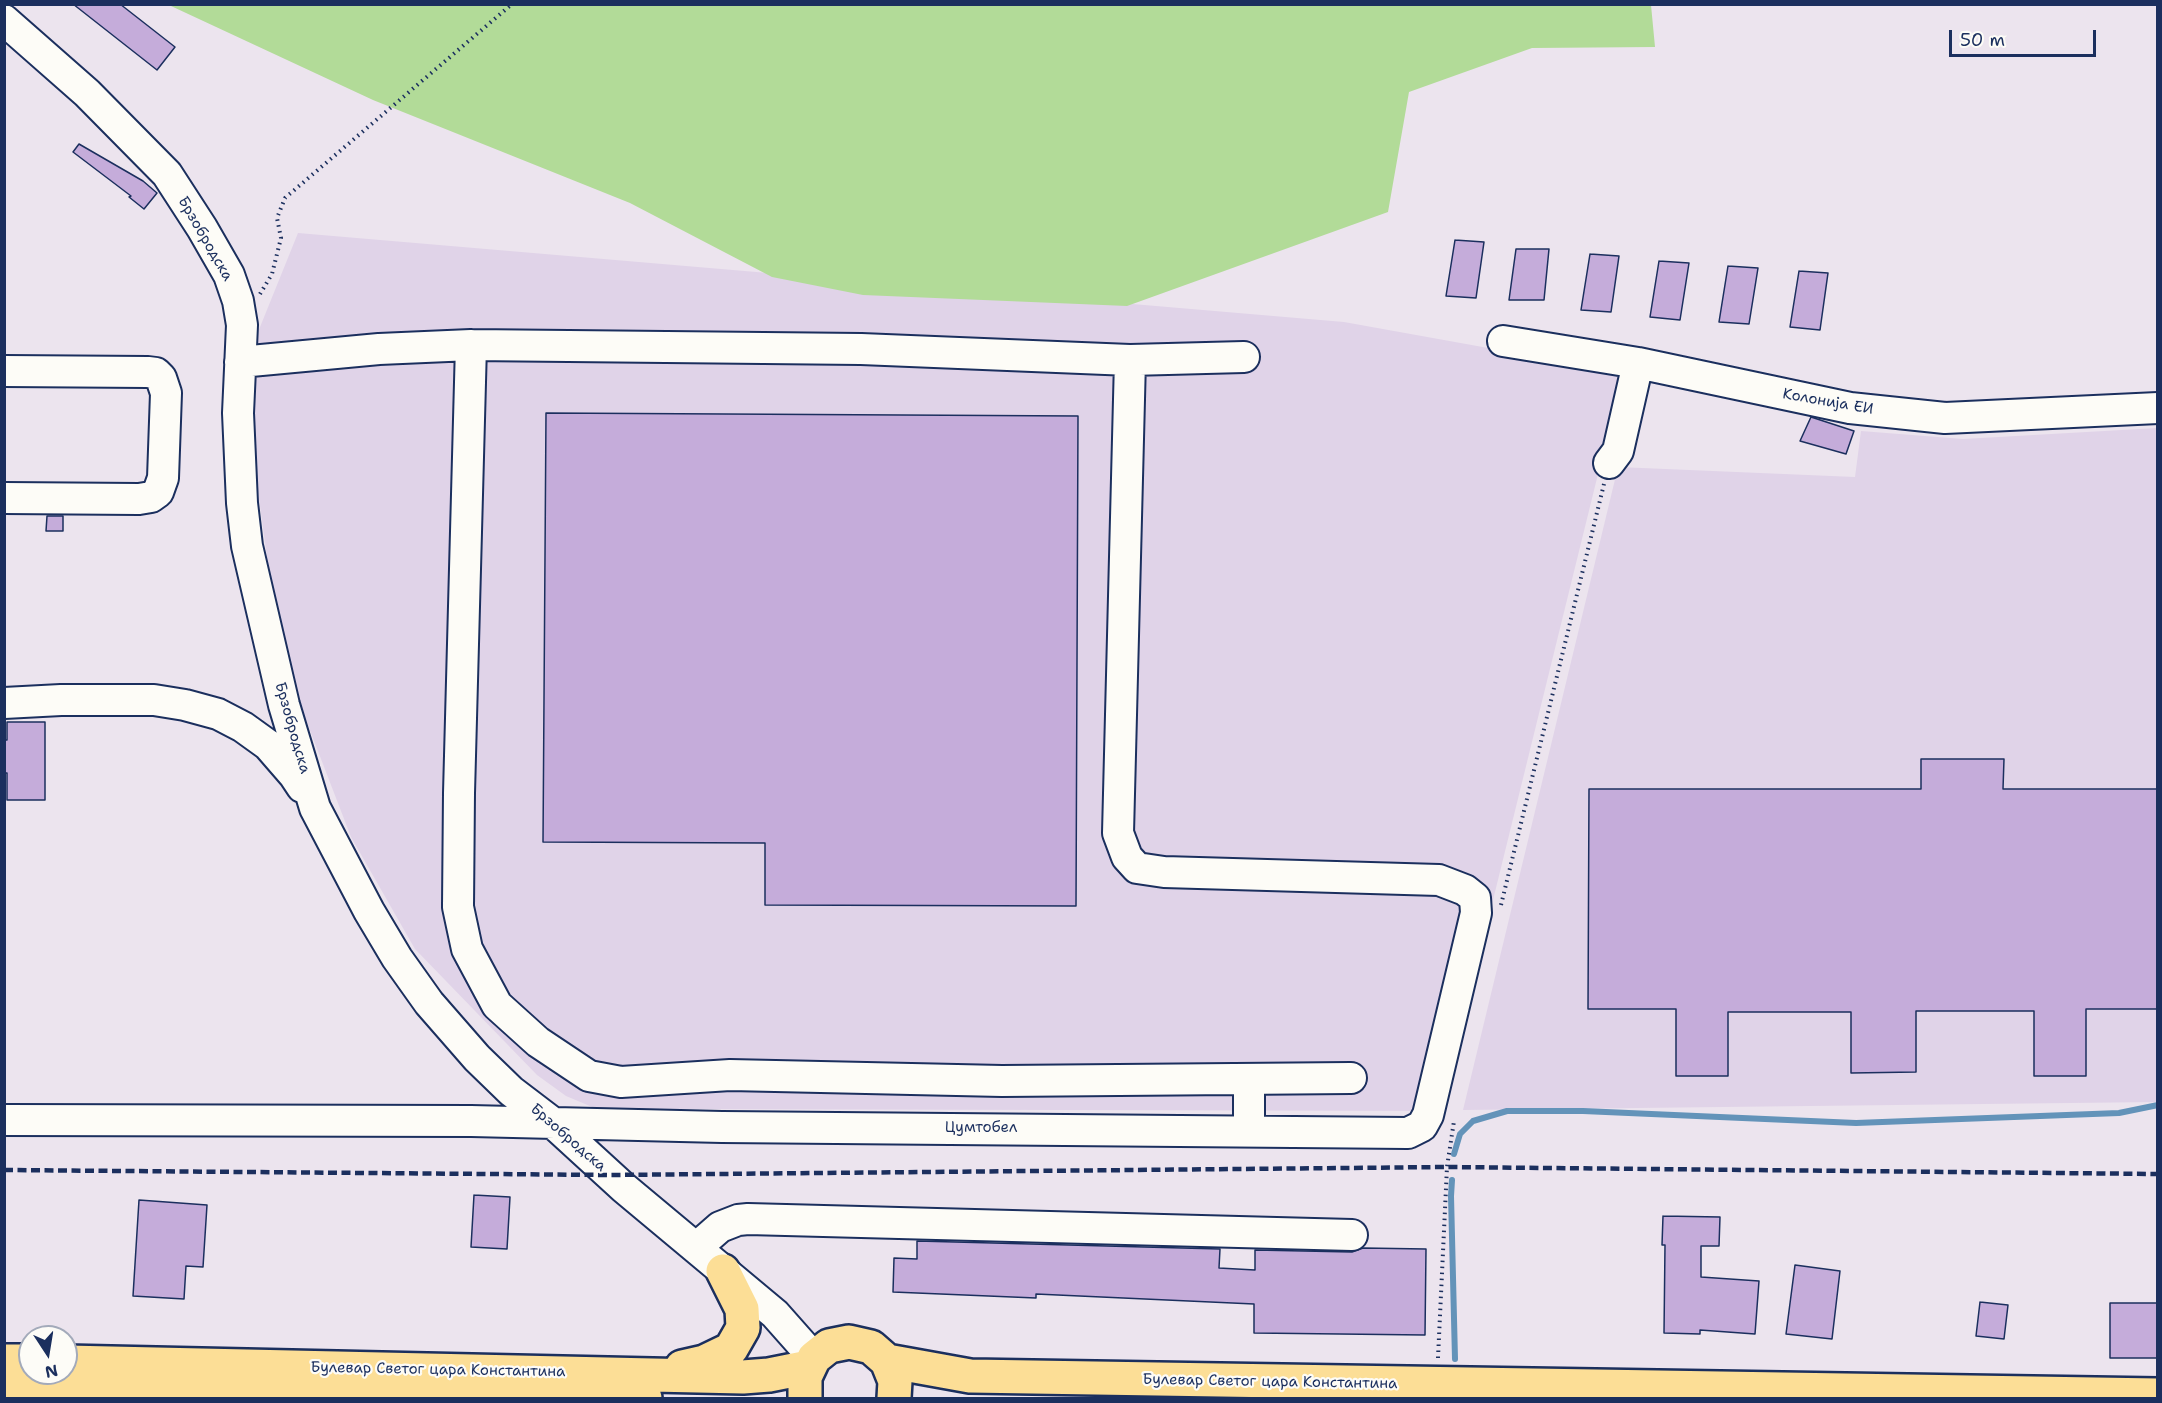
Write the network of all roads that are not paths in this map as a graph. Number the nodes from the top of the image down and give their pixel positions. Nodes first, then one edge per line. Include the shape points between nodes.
1 (4, 20) edge
2 (1503, 341) dead end
3 (471, 345) junction
4 (1244, 357) dead end
5 (1130, 360) junction
6 (240, 362) junction
7 (1638, 363) junction
8 (4, 371) edge
9 (2157, 408) edge
10 (1609, 463) road end
11 (4, 498) edge
12 (4, 703) edge
13 (315, 808) junction
14 (816, 1077) junction
15 (1351, 1078) dead end
16 (1249, 1079) junction
17 (4, 1120) edge
18 (553, 1123) junction
19 (814, 1127) junction
20 (1249, 1130) junction
21 (1352, 1235) dead end
22 (696, 1248) junction
23 (723, 1271) junction
24 (820, 1356) junction
25 (887, 1361) junction
26 (78, 1363) edge
27 (647, 1387) edge
28 (4, 1388) edge
29 (2157, 1395) edge
30 (805, 1398) edge
31 (894, 1398) edge

1 - 6 street, Брзобродска via 87,93 167,174 229,275 242,325
2 - 7 street, Колонија ЕИ
3 - 5 street via 861,350
3 - 6 street
3 - 14 street via 458,896 467,949 497,1005 538,1042 589,1076 621,1082 730,1075
4 - 5 street
5 - 20 street, Цумтобел via 1118,833 1127,857 1137,868 1164,872 1439,880 1475,898 1476,913 1428,1115 1422,1126 1408,1133
6 - 13 street, Брзобродска via 238,413 247,546 284,705
7 - 9 street, Колонија ЕИ via 1850,408 1945,418
7 - 10 street via 1618,451
8 - 11 street via 156,373 166,393 163,478 151,497
12 - 13 street via 153,700 218,714 268,745
13 - 18 street, Брзобродска via 369,911 429,1003 477,1058
14 - 16 street via 1002,1081
14 - 19 street
15 - 16 street
16 - 20 street
17 - 18 street, Цумтобел
18 - 19 street, Цумтобел
18 - 22 street, Брзобродска
19 - 20 street, Цумтобел
21 - 22 street via 748,1219 720,1227
22 - 23 street, Брзобродска
23 - 24 street, Брзобродска via 775,1314 814,1327
23 - 27 main road via 742,1309 743,1328 731,1349
24 - 25 main road, Булевар Светог цара Константина via 860,1343
24 - 27 main road, Булевар Светог цара Константина via 769,1375
24 - 30 main road via 804,1387
25 - 29 main road, Булевар Светог цара Константина via 970,1376
25 - 31 main road via 895,1380
26 - 27 main road, Булевар Светог цара Константина
27 - 28 main road, Булевар Светог цара Константина

